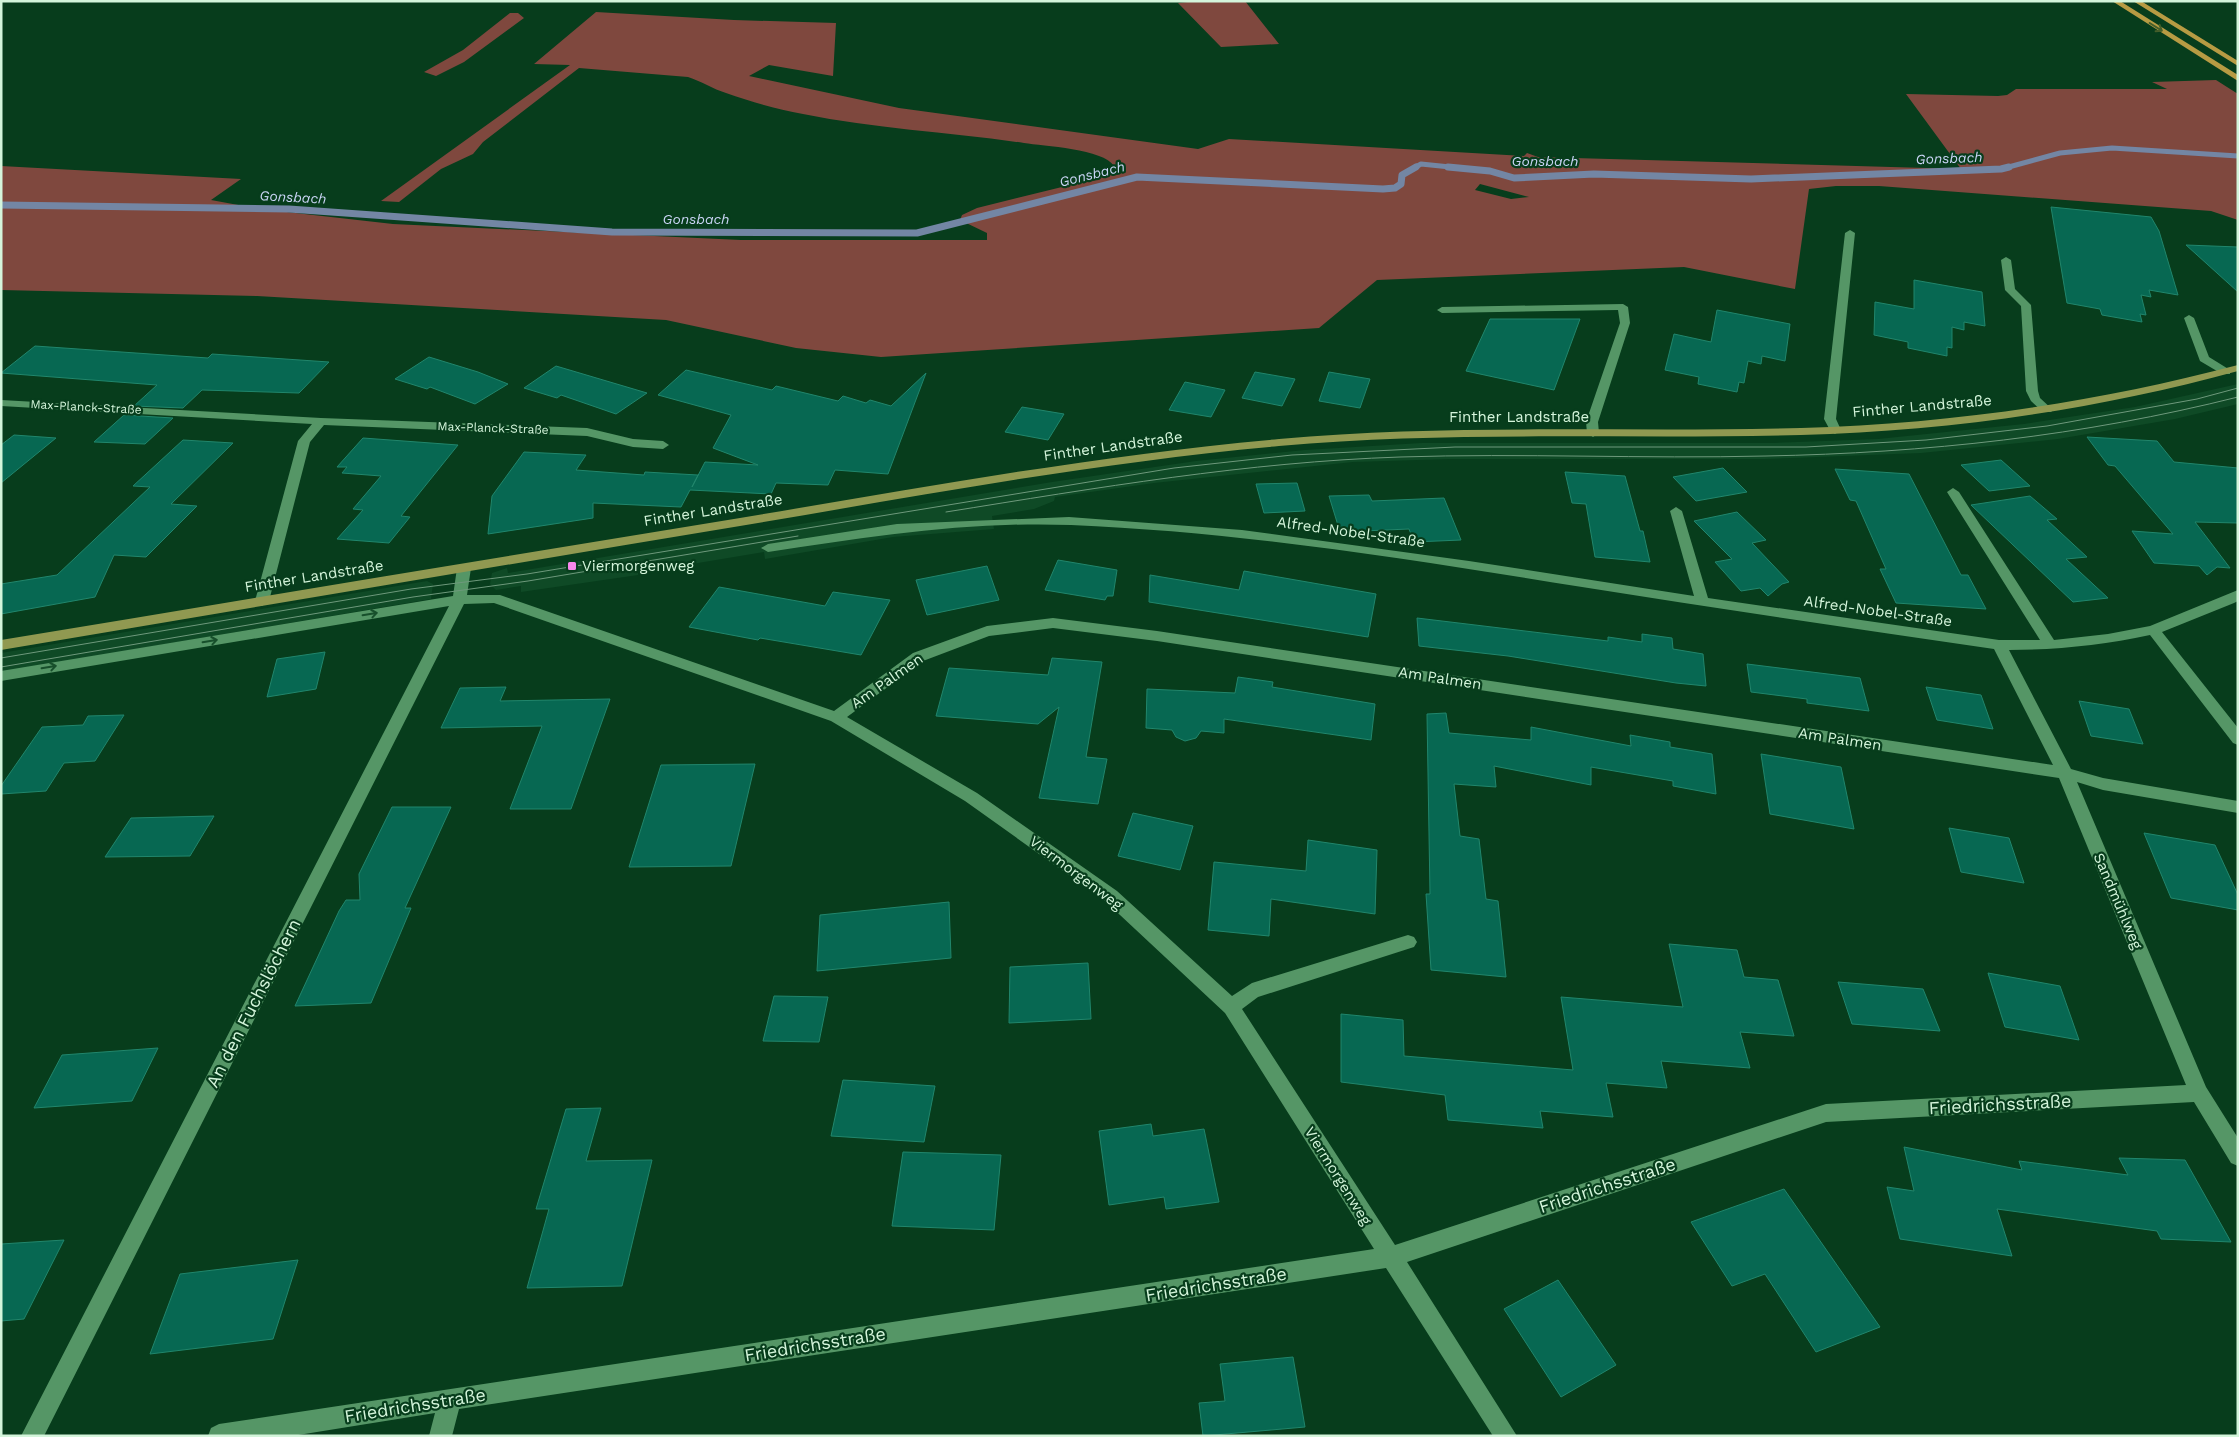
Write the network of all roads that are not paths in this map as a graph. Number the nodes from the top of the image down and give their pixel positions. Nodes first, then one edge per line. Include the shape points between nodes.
1 (2115, 1) edge
2 (2136, 1) edge
3 (2238, 64) edge
4 (2238, 79) edge
5 (1850, 233) dead end
6 (2006, 260) dead end
7 (1442, 310) dead end
8 (2189, 318) dead end
9 (2238, 368) edge
10 (2226, 372) junction
11 (1, 403) edge
12 (2047, 410) junction
13 (321, 421) junction
14 (1835, 430) junction
15 (1593, 433) junction
16 (663, 445) dead end
17 (1953, 492) dead end
18 (1676, 511) dead end
19 (768, 548) dead end
20 (464, 568) junction
21 (262, 600) junction
22 (459, 600) junction
23 (2235, 600) edge
24 (1702, 602) junction
25 (2153, 630) junction
26 (1, 645) edge
27 (2050, 645) junction
28 (1999, 646) junction
29 (1, 676) edge
30 (836, 717) junction
31 (2238, 739) edge
32 (2065, 772) junction
33 (2238, 807) edge
34 (1408, 942) dead end
35 (1231, 1007) junction
36 (2198, 1093) junction
37 (2238, 1156) edge
38 (1390, 1257) junction
39 (450, 1399) junction
40 (32, 1436) edge
41 (219, 1436) edge
42 (440, 1436) edge
43 (1506, 1436) edge

1 -> 4 highway
2 - 3 highway
5 - 14 street via 1830,419
6 - 12 street via 2010,290 2026,305 2032,392
7 - 15 street via 1623,308 1625,323 1592,422
8 - 10 street via 2204,359
9 - 10 main road, Finther Landstraße
10 - 12 main road, Finther Landstraße
11 - 13 street, Max-Planck-Straße
12 - 14 main road, Finther Landstraße
13 - 16 street, Max-Planck-Straße via 587,432 633,443
13 - 21 street via 304,441
14 - 15 main road, Finther Landstraße
15 - 20 main road, Finther Landstraße via 1386,435 1193,450
17 - 27 street
18 - 24 street
19 - 24 street, Alfred-Nobel-Straße via 897,528 1069,521 1242,534 1469,565
20 - 21 main road, Finther Landstraße
20 - 22 street, An den Fuchslöchern
21 - 26 main road, Finther Landstraße
29 -> 22 street
22 - 30 street, Viermorgenweg via 496,598
22 - 40 street, An den Fuchslöchern
23 - 25 street, Alfred-Nobel-Straße
24 - 28 street, Alfred-Nobel-Straße
25 - 27 street, Alfred-Nobel-Straße
25 - 31 street
27 - 28 street, Alfred-Nobel-Straße
28 - 32 street, Sandmühlweg
30 - 32 street, Am Palmen via 918,657 987,631 1053,623 1166,637
30 - 35 street, Viermorgenweg via 971,797 1111,896
32 - 33 street, Am Palmen via 2103,784
32 - 36 street, Sandmühlweg
34 - 35 street via 1252,991
35 - 38 street, Viermorgenweg
36 - 37 street, Sandmühlweg
36 - 38 street, Friedrichsstraße via 1826,1113
38 - 39 street, Friedrichsstraße
38 - 43 street, Viermorgenweg
39 - 41 street, Friedrichsstraße
39 - 42 street

